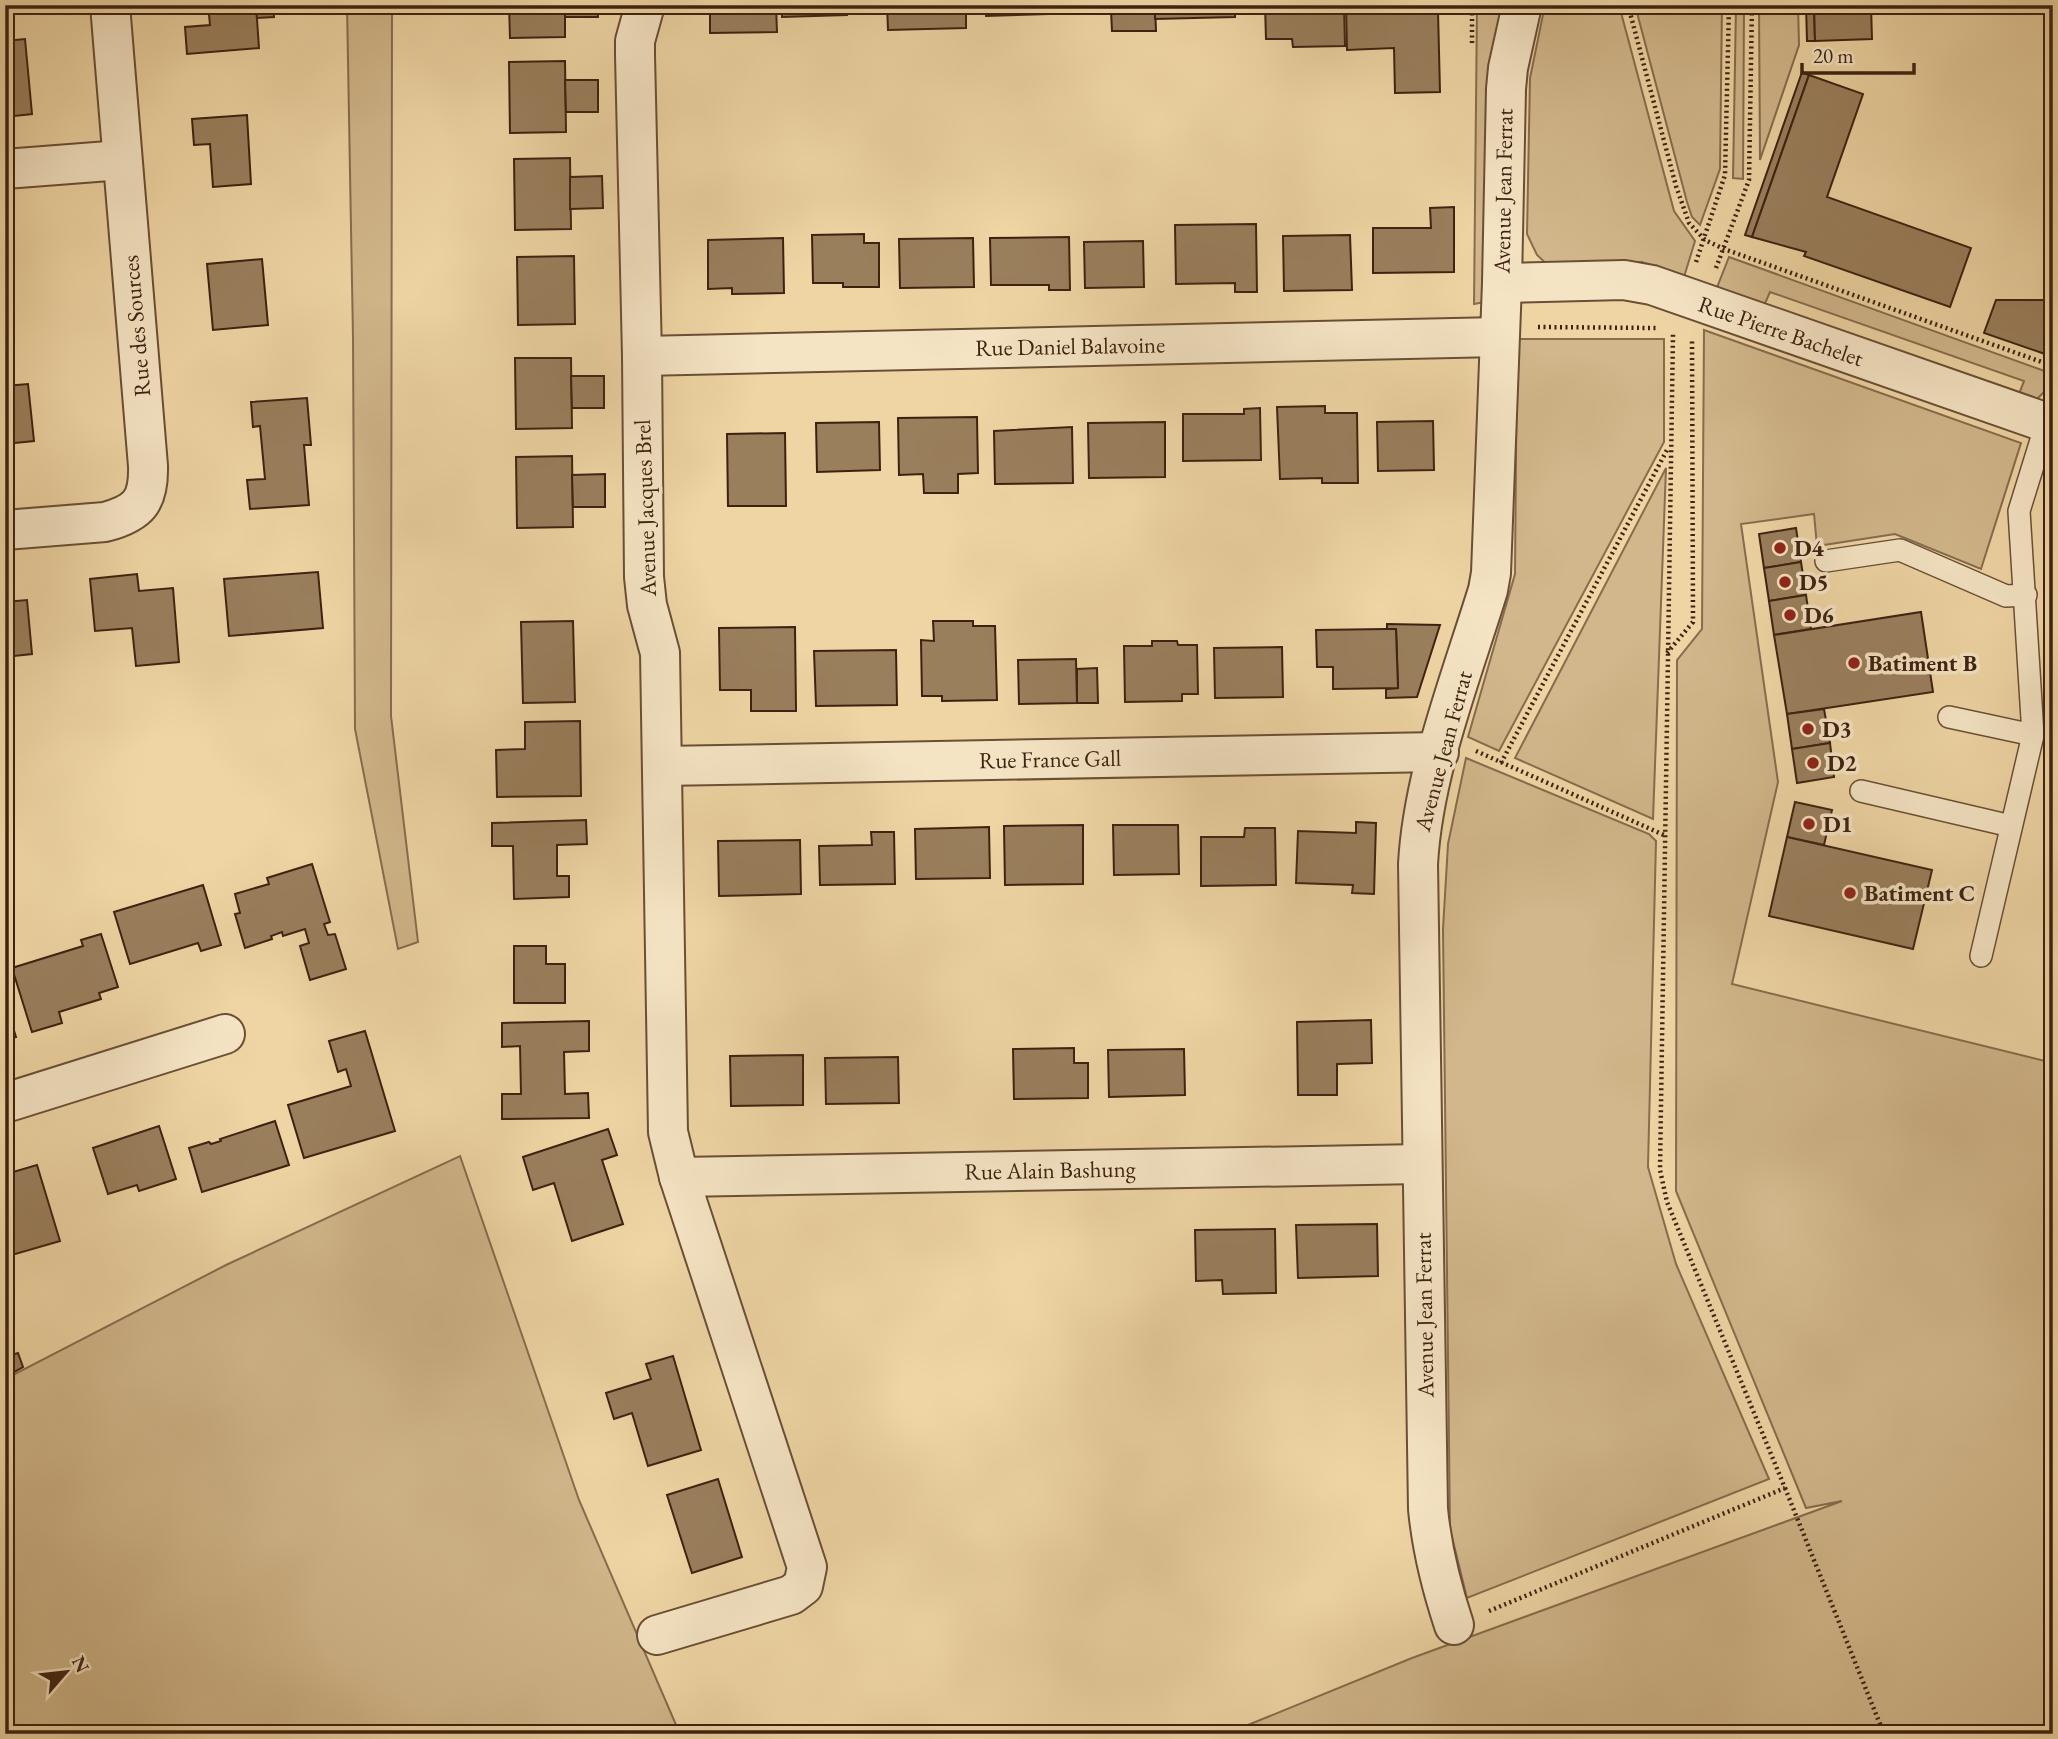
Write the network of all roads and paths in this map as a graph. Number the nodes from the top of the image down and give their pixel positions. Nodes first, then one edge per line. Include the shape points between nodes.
1 (110, 5) edge
2 (645, 5) edge
3 (1522, 5) edge
4 (1628, 5) edge
5 (1729, 5) edge
6 (122, 160) junction
7 (5, 169) edge
8 (1705, 240) junction
9 (1502, 283) junction
10 (1679, 312) junction
11 (1499, 331) junction
12 (642, 356) junction
13 (2053, 366) edge
14 (2050, 425) edge
15 (1670, 445) junction
16 (5, 530) edge
17 (1826, 561) dead end
18 (2025, 595) junction
19 (1949, 717) dead end
20 (2033, 735) junction
21 (1439, 752) junction
22 (1501, 762) junction
23 (662, 766) junction
24 (1861, 791) dead end
25 (2011, 825) junction
26 (1664, 835) junction
27 (1981, 956) dead end
28 (225, 1034) dead end
29 (5, 1102) edge
30 (1421, 1164) junction
31 (679, 1177) junction
32 (1786, 1488) junction
33 (1454, 1625) joint
34 (657, 1635) dead end
35 (1884, 1734) edge

1 - 6 street, Rue des Sources
2 - 12 street, Avenue Jacques Brel via 635,41
3 - 9 street, Avenue Jean Ferrat via 1506,89
4 - 8 path via 1675,186 1689,223
5 - 8 path via 1725,175
6 - 7 street
6 - 16 street, Rue des Sources via 148,491 130,513 105,522
8 - 10 path
8 - 13 path
9 - 10 street, Rue Pierre Bachelet via 1624,281 1652,285
9 - 11 street, Avenue Jean Ferrat
10 - 11 path
10 - 14 street, Rue Pierre Bachelet
10 - 15 path via 1672,340
11 - 12 street, Rue Daniel Balavoine
11 - 21 street, Avenue Jean Ferrat via 1491,573
12 - 23 street, Avenue Jacques Brel via 643,577 660,653
14 - 18 lane via 2019,512
15 - 22 path
15 - 26 path
17 - 18 lane via 1900,550 2006,596
18 - 20 lane
19 - 20 lane
20 - 25 lane
21 - 22 path via 1465,746
21 - 23 street, Rue France Gall
21 - 30 street, Avenue Jean Ferrat via 1418,864
22 - 26 path
23 - 31 street, Avenue Jacques Brel via 668,1132
24 - 25 lane
25 - 27 lane
26 - 32 path via 1659,1150 1663,1188
28 - 29 street
30 - 31 street, Rue Alain Bashung
30 - 33 street, Avenue Jean Ferrat via 1427,1509 1439,1581
31 - 34 street, Avenue Jacques Brel via 807,1567 803,1587 791,1595
32 - 33 path
32 - 35 path

